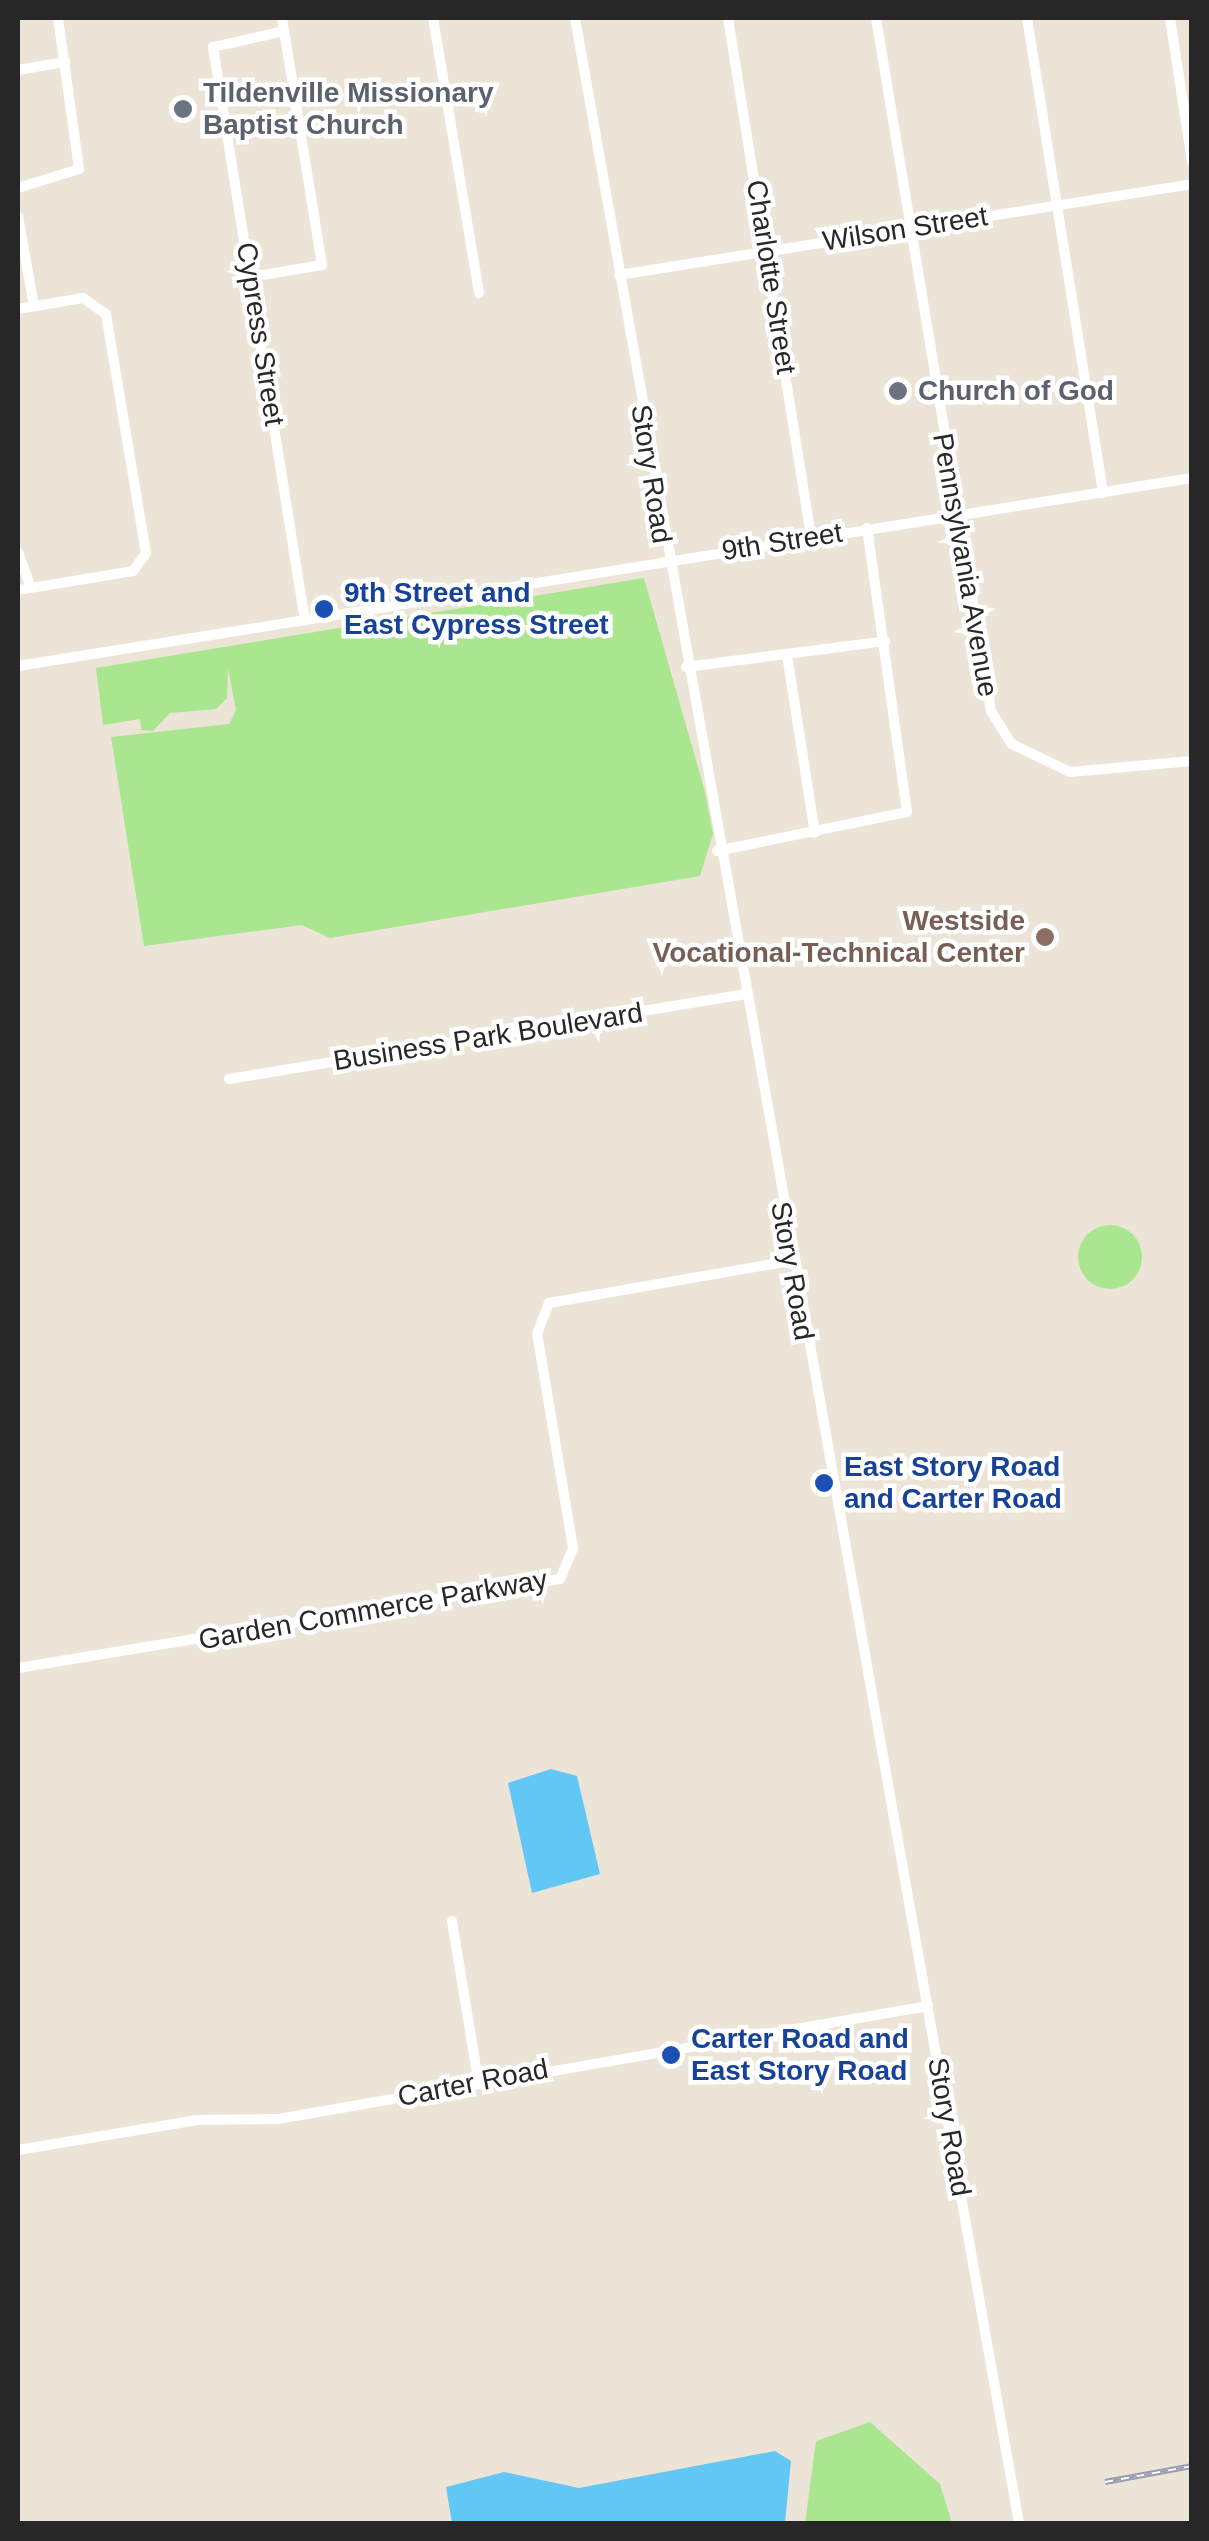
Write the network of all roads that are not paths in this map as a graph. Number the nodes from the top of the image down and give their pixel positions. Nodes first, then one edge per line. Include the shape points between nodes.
1 (58, 18) edge
2 (282, 18) edge
3 (433, 18) edge
4 (575, 18) edge
5 (728, 18) edge
6 (876, 18) edge
7 (1027, 18) edge
8 (1170, 18) edge
9 (284, 32) junction
10 (65, 62) junction
11 (18, 70) edge
12 (1186, 88) edge
13 (1192, 162) edge
14 (1192, 184) edge
15 (18, 188) edge
16 (1057, 205) junction
17 (18, 216) edge
18 (909, 227) junction
19 (768, 251) junction
20 (619, 276) junction
21 (251, 277) junction
22 (479, 293) dead end
23 (34, 306) junction
24 (18, 309) edge
25 (1192, 478) edge
26 (1103, 493) junction
27 (955, 516) junction
28 (867, 528) junction
29 (811, 536) junction
30 (18, 552) edge
31 (666, 560) junction
32 (31, 588) junction
33 (18, 590) edge
34 (305, 621) junction
35 (885, 641) junction
36 (787, 655) junction
37 (18, 666) edge
38 (686, 667) junction
39 (1192, 761) edge
40 (815, 833) junction
41 (717, 851) junction
42 (746, 994) junction
43 (229, 1079) dead end
44 (789, 1261) junction
45 (18, 1668) edge
46 (452, 1921) dead end
47 (928, 2006) junction
48 (478, 2079) junction
49 (18, 2150) edge
50 (1020, 2524) edge

1 - 10 street
2 - 9 street
3 - 22 street
4 - 20 street, Story Road
5 - 19 street, Charlotte Street
6 - 18 street, Pennsylvania Avenue
7 - 16 street
8 - 12 street
9 - 21 street, Cypress Street via 213,47
9 - 21 street via 322,265
10 - 11 street
10 - 15 street via 79,169
12 - 13 street
14 - 16 street, Wilson Street
16 - 18 street, Wilson Street
16 - 26 street
17 - 23 street
18 - 19 street, Wilson Street
18 - 27 street, Pennsylvania Avenue
19 - 20 street, Wilson Street
19 - 29 street, Charlotte Street
20 - 31 street, Story Road
21 - 34 street, Cypress Street
23 - 24 street
23 - 32 street via 82,298 106,314 146,553 133,570
25 - 26 street, 9th Street
26 - 27 street, 9th Street
27 - 28 street, 9th Street
27 - 39 street, Pennsylvania Avenue via 979,664 1012,744 1070,772
28 - 29 street, 9th Street
28 - 35 street
29 - 31 street, 9th Street
30 - 32 street
31 - 34 street, 9th Street
31 - 38 street, Story Road
32 - 33 street
34 - 37 street, 9th Street
35 - 36 street
35 - 40 street via 911,800 896,819
36 - 38 street
36 - 40 street
38 - 41 street, Story Road
40 - 41 street
41 - 42 street, Story Road
42 - 43 street, Business Park Boulevard
42 - 44 street, Story Road
44 - 45 street, Garden Commerce Parkway via 549,1302 537,1334 574,1548 560,1579
44 - 47 street, Story Road
46 - 48 street
47 - 48 street, Carter Road
47 - 50 street, Story Road
48 - 49 street, Carter Road via 278,2119 198,2120

